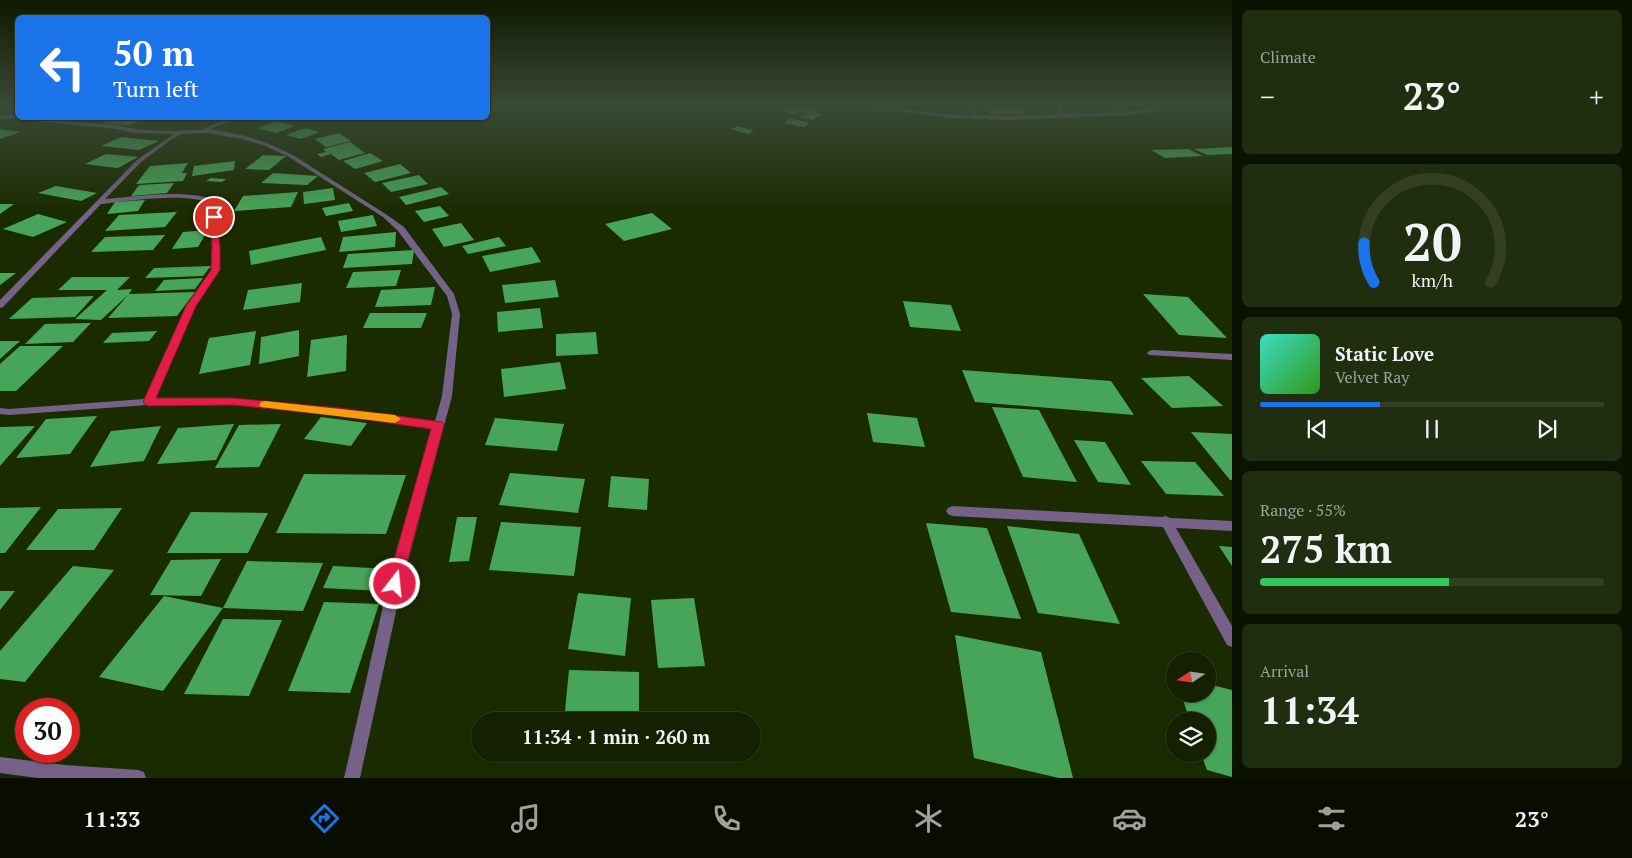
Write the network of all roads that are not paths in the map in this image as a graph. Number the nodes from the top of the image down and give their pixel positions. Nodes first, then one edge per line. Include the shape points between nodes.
1 (168, 139) edge
2 (248, 139) edge
3 (99, 202) junction
4 (0, 305) edge
5 (1152, 353) dead end
6 (1232, 357) edge
7 (148, 402) junction
8 (0, 411) edge
9 (438, 425) junction
10 (952, 511) dead end
11 (1166, 521) junction
12 (1232, 526) edge
13 (1232, 640) edge
14 (0, 765) edge
15 (138, 778) edge
16 (352, 778) edge

1 - 3 street via 140,161
2 - 9 street via 291,156 385,216 401,229 442,282 451,296 456,314 447,396
3 - 4 street
3 - 7 street via 172,196 207,198 212,202 215,270 191,306
5 - 6 street
7 - 8 street
7 - 9 street via 233,401
9 - 16 street via 395,584
10 - 11 street
11 - 12 street
11 - 13 street
14 - 15 street

